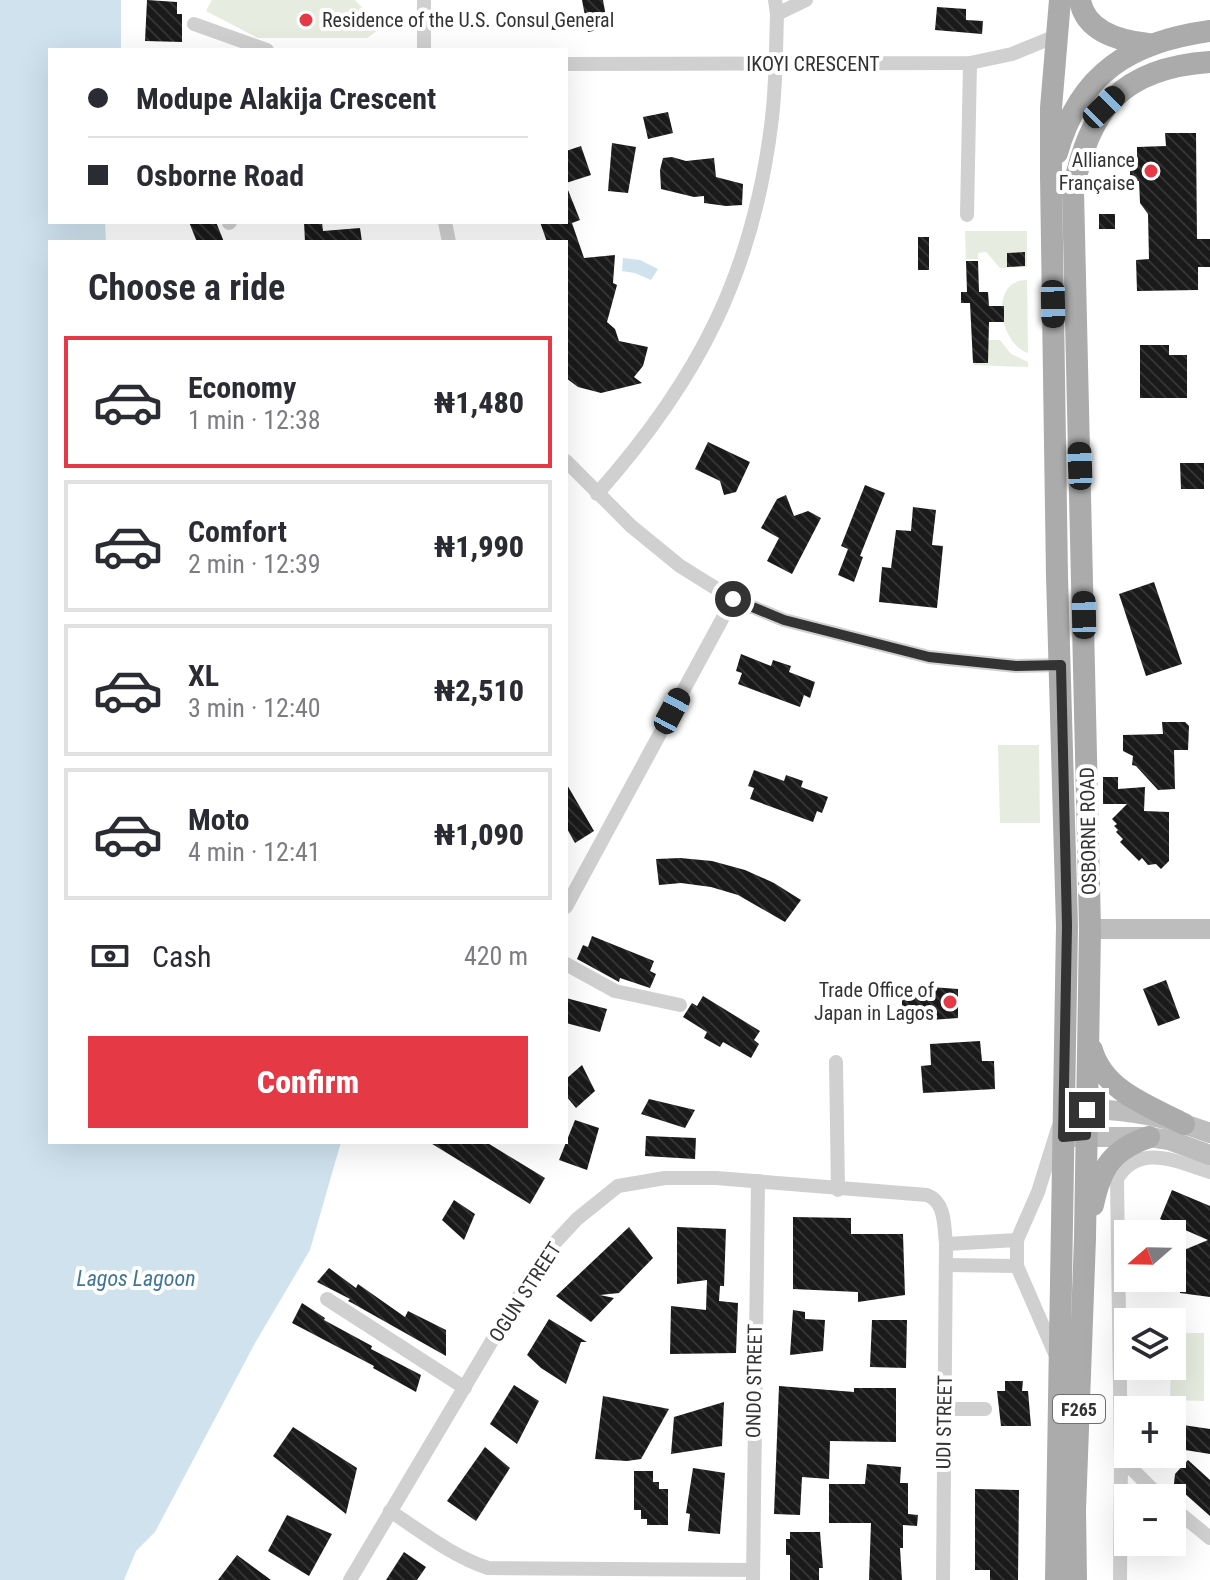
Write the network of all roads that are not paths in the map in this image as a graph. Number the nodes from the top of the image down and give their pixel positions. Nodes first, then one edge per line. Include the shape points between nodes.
1 (424, 0) edge
2 (806, 0) edge
3 (1060, 0) edge
4 (1080, 0) edge
5 (776, 7) edge
6 (194, 24) dead end
7 (1210, 31) edge
8 (1056, 36) junction
9 (1149, 44) junction
10 (261, 48) edge
11 (424, 48) edge
12 (1210, 62) edge
13 (775, 63) junction
14 (970, 63) junction
15 (568, 64) edge
16 (1051, 176) junction
17 (967, 215) dead end
18 (568, 463) edge
19 (597, 494) junction
20 (733, 599) junction
21 (1061, 665) junction
22 (568, 903) edge
23 (1090, 929) junction
24 (1210, 929) edge
25 (568, 965) edge
26 (680, 1005) dead end
27 (1090, 1041) junction
28 (836, 1062) dead end
29 (1087, 1110) junction
30 (1063, 1112) junction
31 (1184, 1124) junction
32 (1210, 1133) edge
33 (1086, 1135) junction
34 (1063, 1137) junction
35 (1149, 1137) junction
36 (1210, 1155) edge
37 (1210, 1172) edge
38 (758, 1181) junction
39 (838, 1190) junction
40 (1085, 1238) junction
41 (1017, 1240) junction
42 (946, 1244) junction
43 (946, 1265) junction
44 (1017, 1266) junction
45 (327, 1299) dead end
46 (1059, 1363) junction
47 (465, 1388) junction
48 (1120, 1396) edge
49 (944, 1409) junction
50 (985, 1409) dead end
51 (1121, 1468) edge
52 (1131, 1468) edge
53 (1147, 1484) edge
54 (390, 1511) junction
55 (1186, 1518) edge
56 (1210, 1538) edge
57 (565, 1575) edge
58 (753, 1575) edge
59 (350, 1580) edge
60 (943, 1580) edge
61 (1056, 1580) edge
62 (1076, 1580) edge
63 (1120, 1580) edge

1 - 11 street
2 - 5 street
3 - 8 main road, OSBORNE ROAD
4 - 9 main road via 1102,32
5 - 13 street
6 - 10 street
7 - 9 main road, F265
8 - 14 street, IKOYI CRESCENT
8 - 16 main road, OSBORNE ROAD
9 - 16 main road, F265 via 1106,70 1088,91 1063,133
12 - 23 main road, OSBORNE ROAD / F265 via 1179,65 1117,94 1086,140 1073,191
13 - 14 street, IKOYI CRESCENT
13 - 15 street, IKOYI CRESCENT
13 - 19 street via 766,165 732,290 679,390
14 - 17 street
16 - 21 main road, OSBORNE ROAD / F265
18 - 19 street
19 - 20 street via 680,566
20 - 21 street via 784,620 929,657
20 - 22 street
21 - 30 main road, OSBORNE ROAD / F265 via 1067,926
23 - 24 main road
23 - 27 main road, OSBORNE ROAD / F265
25 - 26 street via 615,991
27 - 29 main road, OSBORNE ROAD / F265
27 - 31 main road via 1097,1065 1114,1084
28 - 39 street
29 - 30 main road
29 - 31 main road via 1123,1111
29 - 33 main road, OSBORNE ROAD / F265
30 - 34 main road, OSBORNE ROAD / F265
30 - 41 street
31 - 32 main road
33 - 34 main road
33 - 35 main road
33 - 40 main road, OSBORNE ROAD / F265
34 - 46 main road, OSBORNE ROAD / F265
35 - 36 main road
35 - 40 main road via 1119,1150 1106,1168
37 - 48 street via 1142,1157 1117,1179
38 - 39 street, OGUN STREET
38 - 47 street, OGUN STREET via 665,1178 618,1186 550,1248
38 - 58 street, ONDO STREET
39 - 42 street, OGUN STREET via 935,1198 941,1205
40 - 62 main road, OSBORNE ROAD / F265
41 - 42 street
41 - 44 street
42 - 43 street, OGUN STREET
43 - 44 street
43 - 49 street, UDI STREET
44 - 46 street
45 - 47 street
46 - 61 main road, OSBORNE ROAD / F265
47 - 54 street, OGUN STREET
49 - 50 street
49 - 60 street, UDI STREET
51 - 63 street
52 - 53 street
54 - 57 street via 470,1562
54 - 59 street, OGUN STREET
55 - 56 street
57 - 58 street

